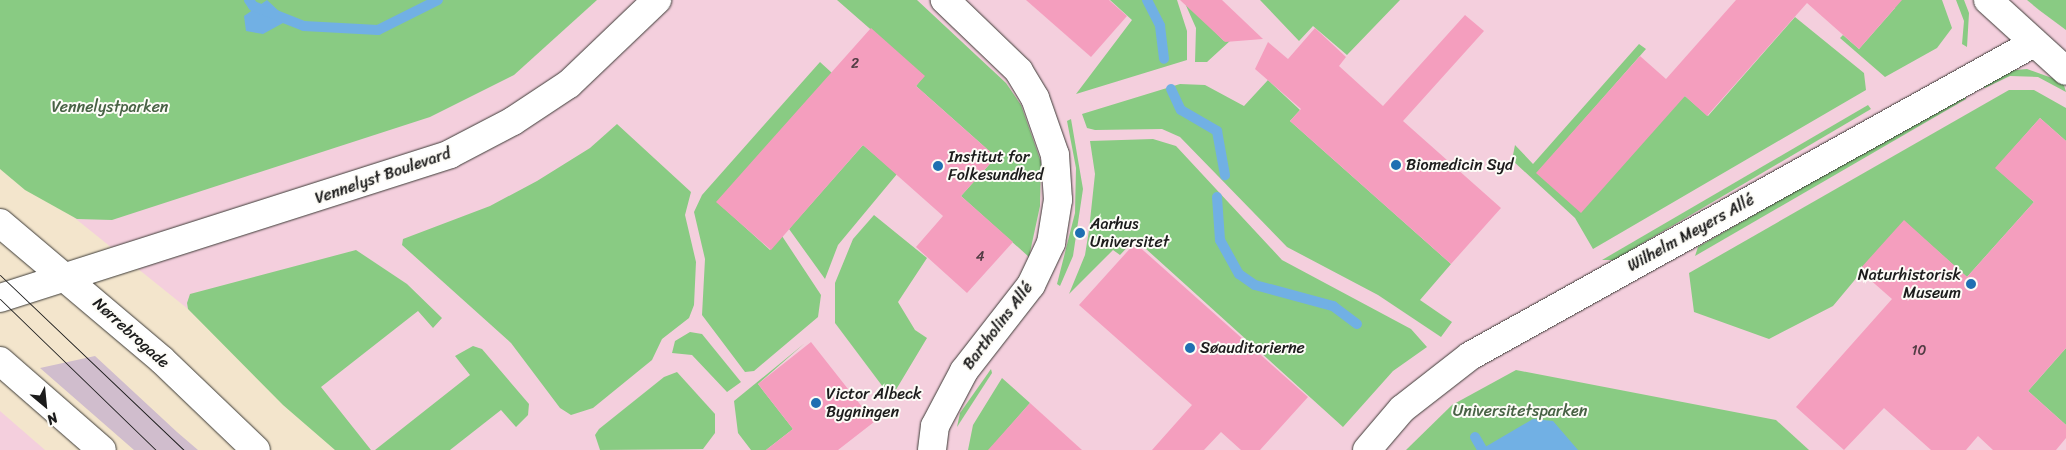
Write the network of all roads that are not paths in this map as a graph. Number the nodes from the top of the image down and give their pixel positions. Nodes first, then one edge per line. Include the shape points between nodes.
1 (657, 0) edge
2 (945, 0) edge
3 (1988, 0) edge
4 (2034, 43) junction
5 (2066, 71) edge
6 (0, 222) edge
7 (67, 276) junction
8 (0, 298) edge
9 (0, 361) edge
10 (102, 450) edge
11 (256, 450) edge
12 (932, 450) edge
13 (1367, 450) edge

1 - 7 street, Vennelyst Boulevard via 569,84 513,121 450,154
2 - 12 street, Bartholins Allé via 1019,71 1035,98 1055,155 1058,200 1051,243 1031,285 964,371 935,426
3 - 4 street
4 - 5 street
4 - 13 street, Wilhelm Meyers Allé via 1470,356 1402,409
6 - 7 street, Nørrebrogade
7 - 8 street, Vennelyst Boulevard
7 - 11 street, Nørrebrogade
9 - 10 street

